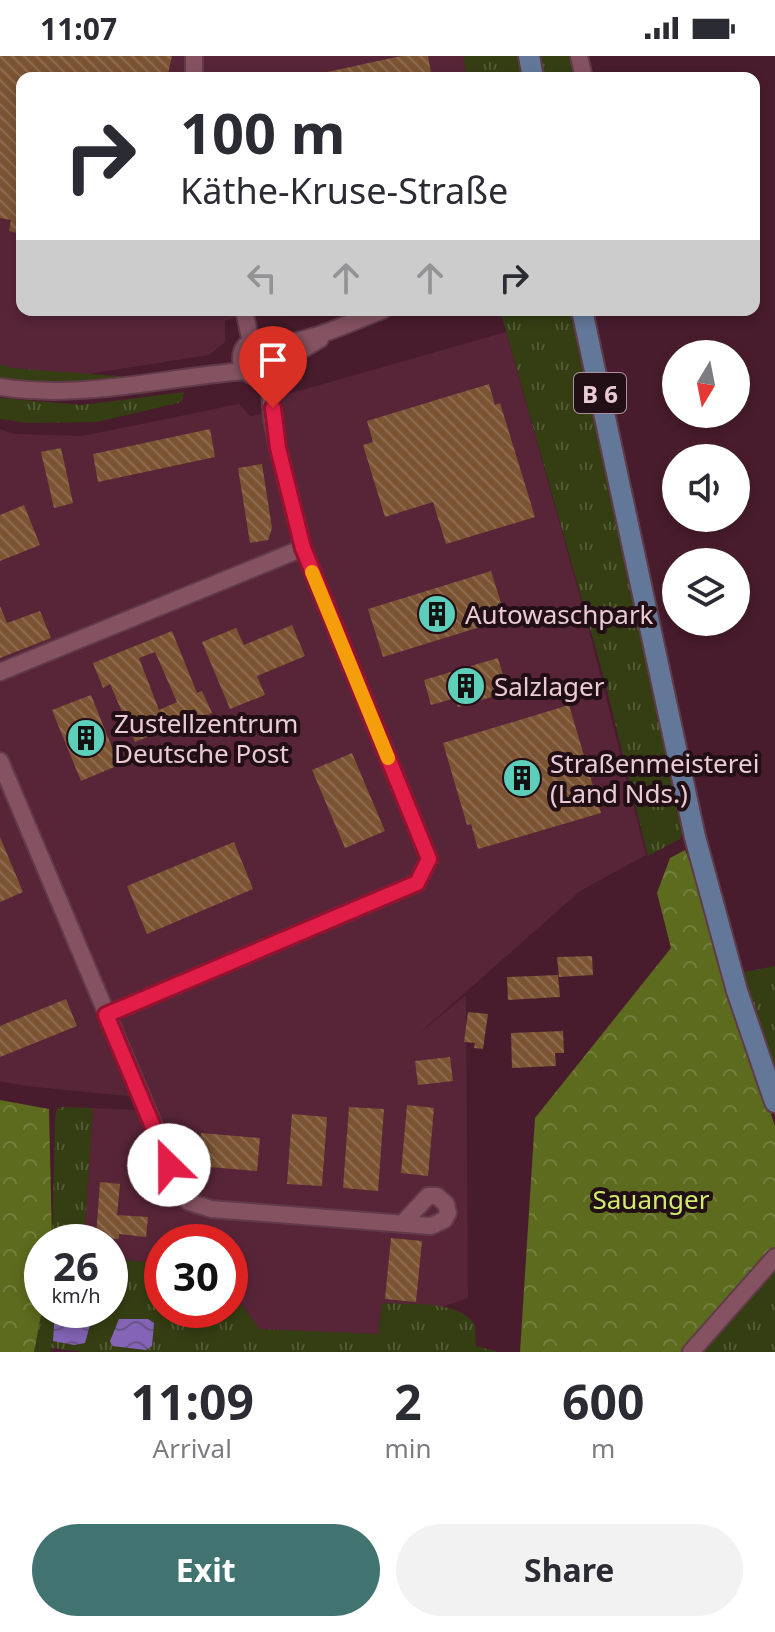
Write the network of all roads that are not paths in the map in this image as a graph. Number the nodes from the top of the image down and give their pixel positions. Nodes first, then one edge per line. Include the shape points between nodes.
1 (246, 316) edge
2 (251, 316) edge
3 (368, 316) edge
4 (583, 316) edge
5 (260, 358) junction
6 (0, 387) edge
7 (303, 548) junction
8 (0, 672) edge
9 (0, 761) edge
10 (106, 1015) junction
11 (775, 1102) edge
12 (403, 1223) dead end
13 (775, 1257) edge
14 (691, 1352) edge

1 - 5 street
2 - 5 street
3 - 5 street
4 - 11 main road, B 6 via 695,837 737,991
5 - 6 street via 106,390
5 - 7 street
7 - 8 street
7 - 10 street via 429,859 417,883
9 - 10 street
10 - 12 street via 189,1202 211,1209
13 - 14 street

